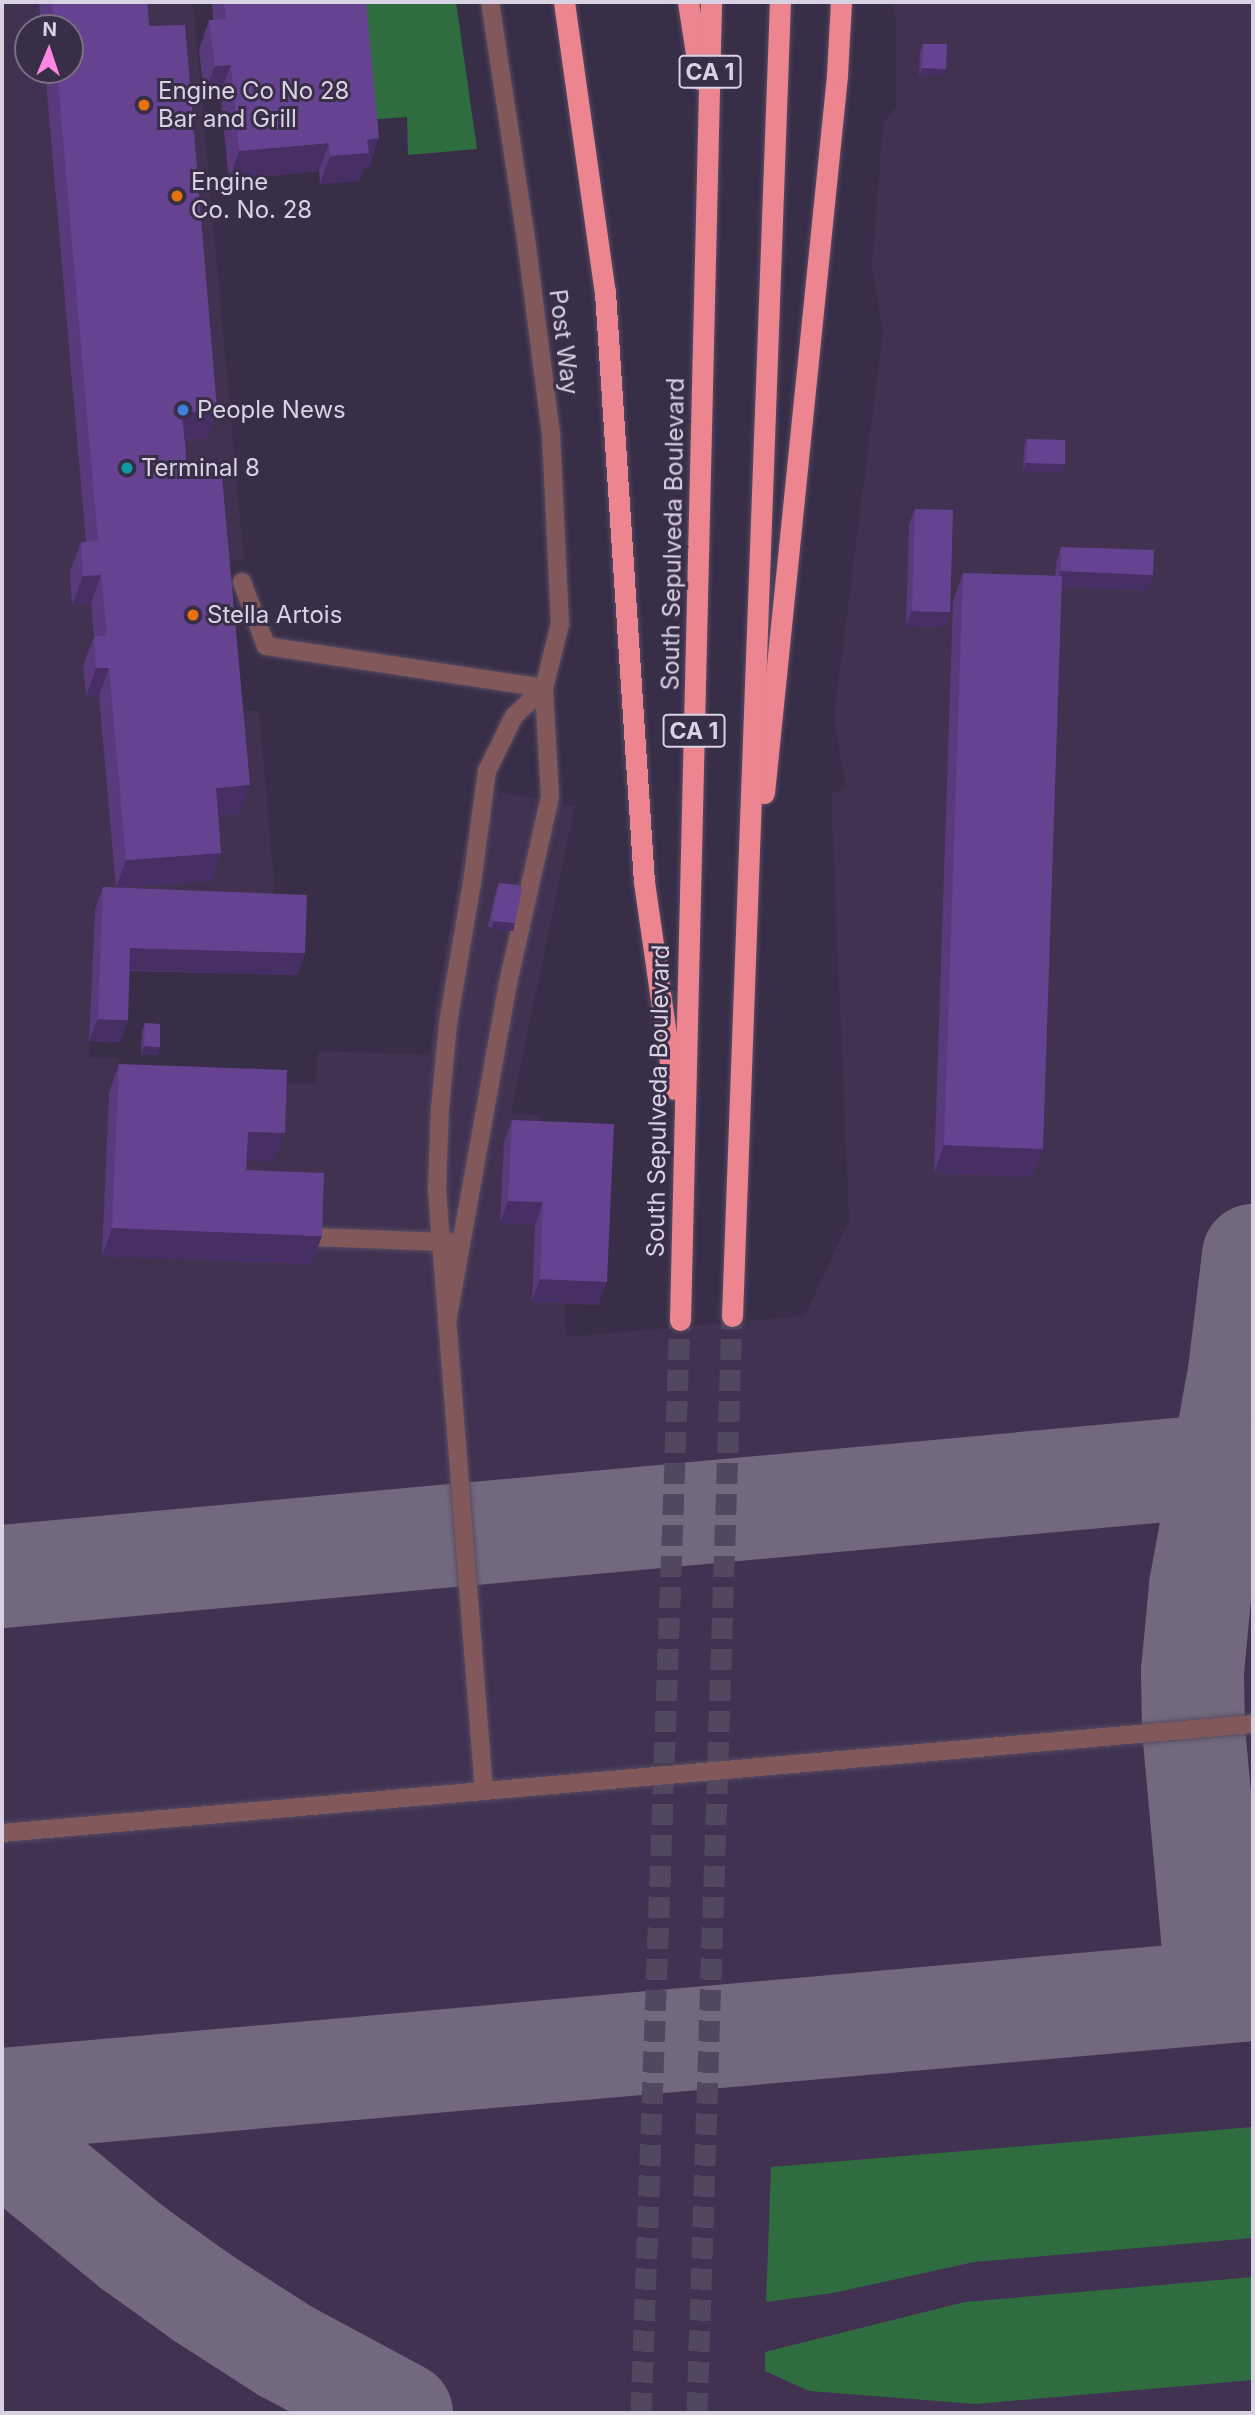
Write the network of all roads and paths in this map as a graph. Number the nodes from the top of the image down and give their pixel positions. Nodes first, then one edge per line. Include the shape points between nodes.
1 (490, 2) edge
2 (564, 2) edge
3 (688, 2) edge
4 (711, 2) edge
5 (780, 2) edge
6 (841, 2) edge
7 (709, 143) junction
8 (242, 582) dead end
9 (544, 688) junction
10 (743, 990) junction
11 (682, 1146) junction
12 (313, 1237) edge
13 (441, 1241) junction
14 (461, 1242) junction
15 (733, 1316) tunnel mouth
16 (680, 1320) tunnel mouth
17 (447, 1322) junction
18 (1253, 1724) edge
19 (484, 1791) junction
20 (2, 1833) edge

1 - 9 street, Post Way via 551,434 560,624
2 - 11 highway via 605,292 644,882
3 - 7 highway
4 - 7 highway, South Sepulveda Boulevard / CA 1
5 - 10 highway, CA 1
6 - 10 highway via 838,75
7 - 11 highway, South Sepulveda Boulevard / CA 1
8 - 9 street via 266,646
9 - 13 street via 514,716 487,771 447,1035 437,1190
9 - 14 street, Post Way via 550,797 508,983
10 - 15 highway, CA 1
11 - 16 highway, South Sepulveda Boulevard / CA 1
12 - 13 street
13 - 14 street
13 - 17 street
14 - 17 street, Post Way
17 - 19 street
18 - 19 street
19 - 20 street

